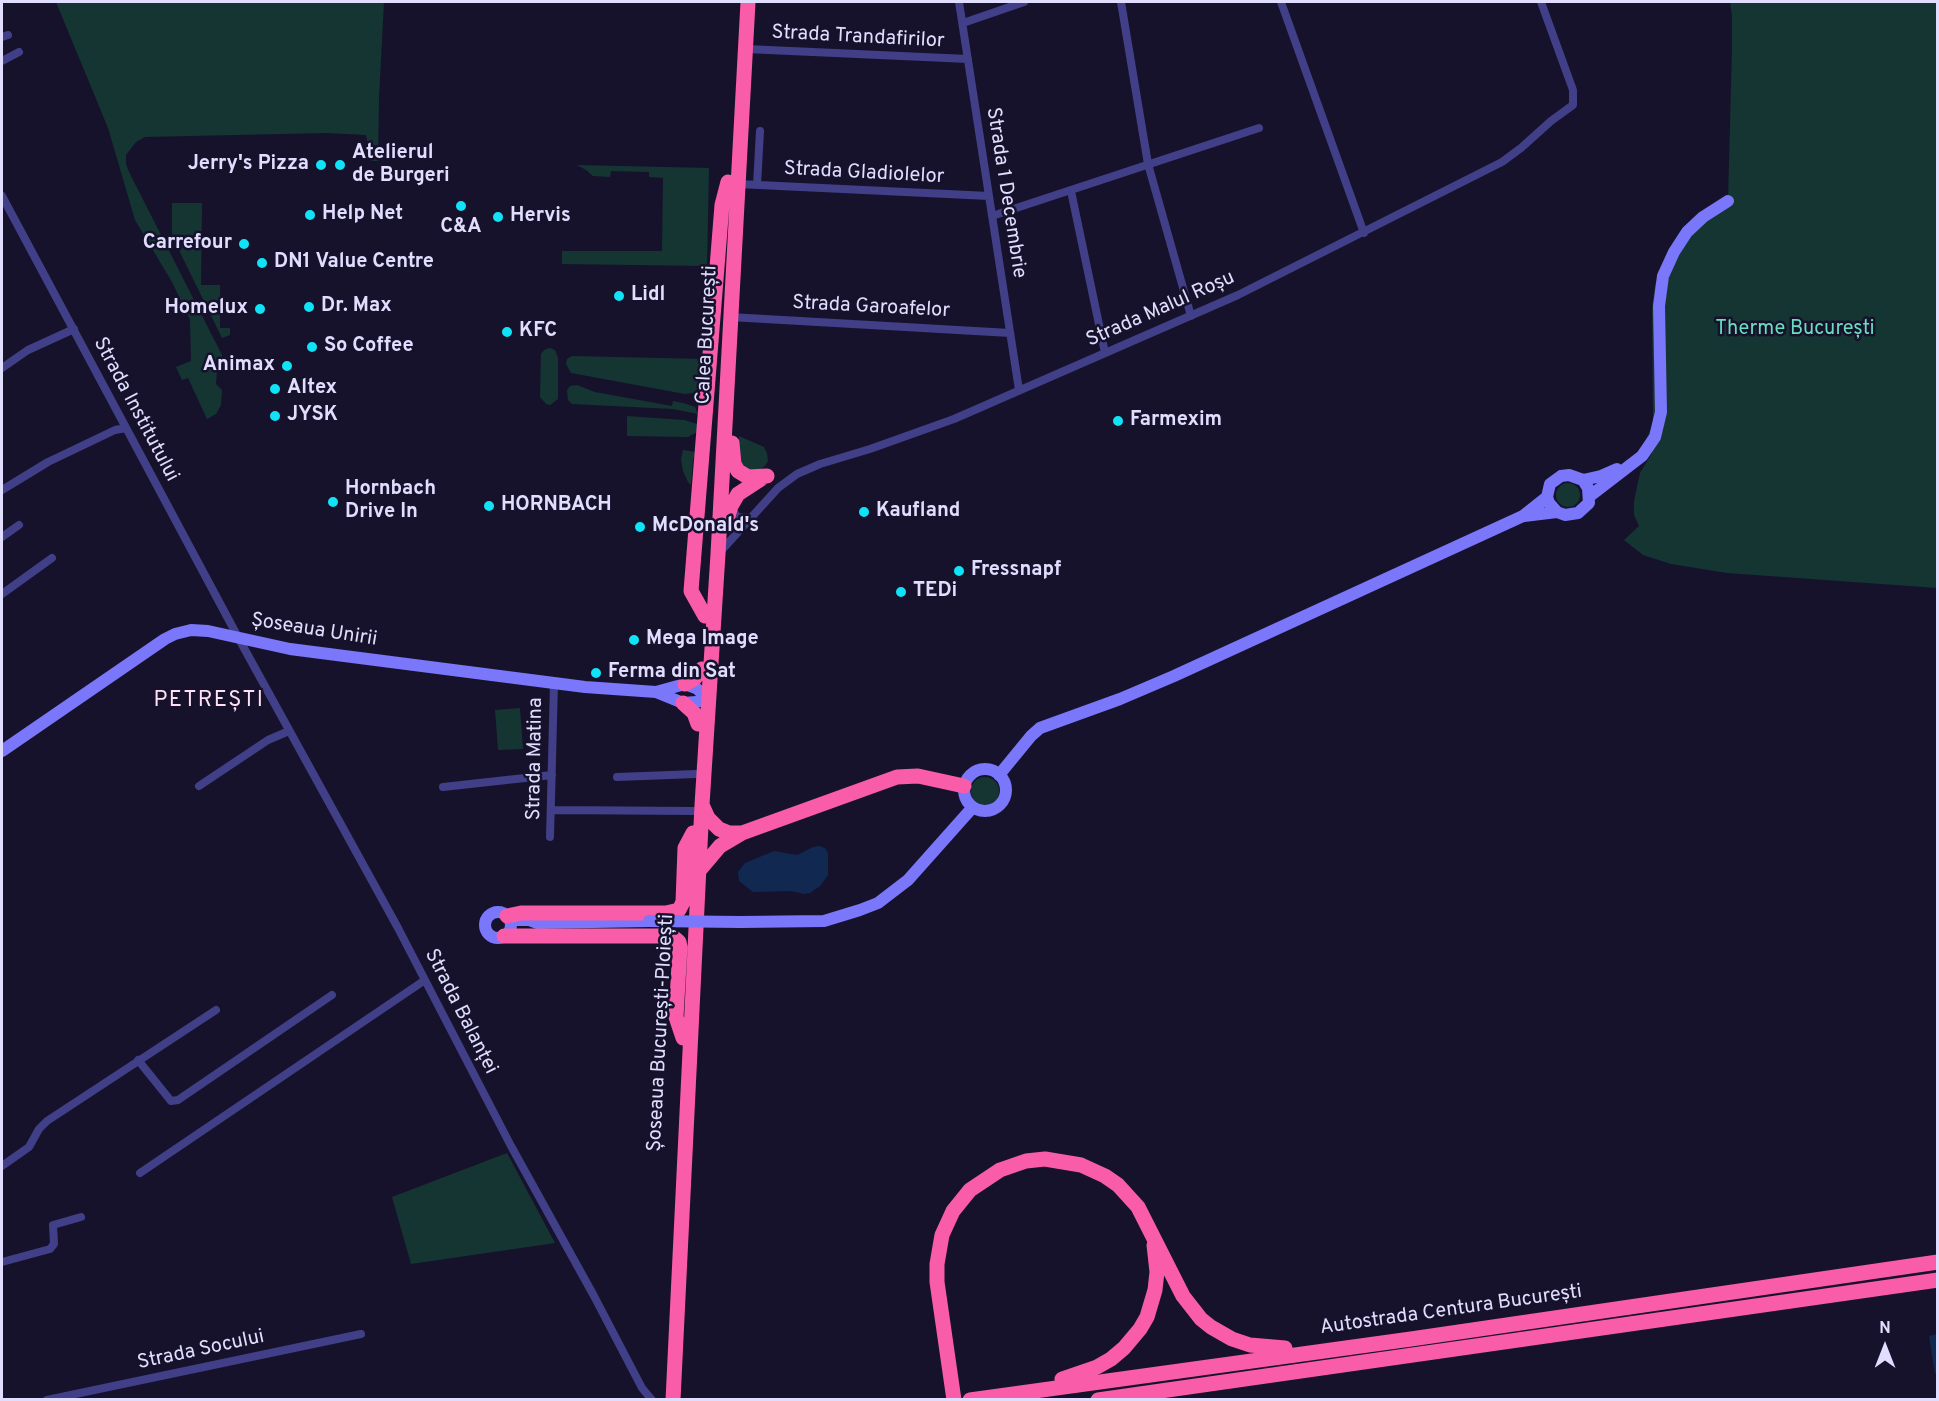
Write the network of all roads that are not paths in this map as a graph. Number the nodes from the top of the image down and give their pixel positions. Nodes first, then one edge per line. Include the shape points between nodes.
1 (739, 2) edge
2 (748, 2) edge
3 (959, 2) edge
4 (1024, 2) edge
5 (1121, 2) edge
6 (1281, 2) edge
7 (1541, 2) edge
8 (963, 23) junction
9 (746, 49) junction
10 (19, 52) dead end
11 (968, 59) junction
12 (2, 61) edge
13 (1259, 128) dead end
14 (759, 131) dead end
15 (1148, 164) junction
16 (733, 183) junction
17 (757, 185) junction
18 (1071, 190) junction
19 (989, 196) junction
20 (2, 199) edge
21 (1728, 201) dead end
22 (992, 216) junction
23 (1364, 232) junction
24 (730, 316) junction
25 (1191, 316) junction
26 (74, 329) junction
27 (1010, 333) junction
28 (1106, 353) junction
29 (2, 368) edge
30 (727, 390) junction
31 (1019, 390) junction
32 (126, 428) junction
33 (1642, 456) junction
34 (1583, 480) junction
35 (2, 489) edge
36 (1590, 496) junction
37 (1547, 497) junction
38 (731, 506) junction
39 (1557, 512) junction
40 (1523, 516) junction
41 (751, 518) junction
42 (19, 525) dead end
43 (2, 537) edge
44 (718, 554) junction
45 (52, 558) dead end
46 (2, 594) edge
47 (239, 639) junction
48 (706, 669) junction
49 (554, 683) junction
50 (685, 684) junction
51 (656, 692) junction
52 (703, 697) junction
53 (683, 703) junction
54 (698, 724) junction
55 (290, 731) junction
56 (2, 751) edge
57 (696, 774) junction
58 (999, 775) junction
59 (552, 776) junction
60 (617, 777) dead end
61 (199, 786) dead end
62 (964, 786) junction
63 (443, 787) dead end
64 (973, 807) junction
65 (698, 808) junction
66 (551, 810) junction
67 (693, 833) junction
68 (742, 833) junction
69 (550, 837) dead end
70 (698, 872) junction
71 (508, 926) junction
72 (425, 980) junction
73 (332, 995) dead end
74 (216, 1010) dead end
75 (683, 1038) junction
76 (138, 1060) junction
77 (2, 1166) edge
78 (140, 1173) dead end
79 (81, 1217) dead end
80 (1151, 1233) junction
81 (2, 1262) edge
82 (1938, 1262) edge
83 (1938, 1280) edge
84 (361, 1334) dead end
85 (1411, 1339) junction
86 (1414, 1354) junction
87 (994, 1396) junction
88 (973, 1399) edge
89 (47, 1400) edge
90 (652, 1400) edge
91 (665, 1400) edge
92 (673, 1400) edge
93 (954, 1400) edge
94 (1098, 1400) edge
95 (1174, 1400) edge

1 - 16 highway, Calea București
2 - 9 highway, Calea București
3 - 8 street, Strada 1 Decembrie
4 - 8 street
5 - 15 street
6 - 23 street
7 - 23 street, Strada Malul Roșu via 1573,90 1573,105 1502,162
8 - 11 street, Strada 1 Decembrie
9 - 11 street, Strada Trandafirilor
9 - 16 highway, Calea București
10 - 12 street
11 - 19 street, Strada 1 Decembrie
13 - 15 street
14 - 17 street
15 - 18 street
15 - 25 street
16 - 17 street, Strada Gladiolelor
16 - 24 highway, Calea București
16 - 48 highway via 722,205 691,591 705,616
17 - 19 street, Strada Gladiolelor
18 - 22 street
18 - 28 street
19 - 22 street, Strada 1 Decembrie
20 - 26 street, Strada Institutului
21 - 33 street via 1687,232 1663,276 1659,306 1660,418 1655,437
22 - 27 street, Strada 1 Decembrie
23 - 25 street, Strada Malul Roșu
24 - 27 street, Strada Garoafelor
24 - 30 highway, Calea București
25 - 28 street, Strada Malul Roșu
26 - 29 street via 28,350
26 - 32 street, Strada Institutului
27 - 31 street, Strada 1 Decembrie
28 - 31 street, Strada Malul Roșu
30 - 38 highway via 735,468 748,477 766,476 741,490
30 - 44 highway, Calea București
31 - 41 street, Strada Malul Roșu via 935,426 797,474 778,488
32 - 35 street via 48,462
32 - 47 street, Strada Institutului
33 - 34 street via 1612,472
33 - 36 street
34 - 36 street
34 - 37 street via 1560,476 1550,484
36 - 39 street via 1588,505 1578,513
37 - 39 street
37 - 40 street
38 - 41 street via 737,517
38 - 44 highway
39 - 40 street
40 - 58 street via 1174,676 1040,728
41 - 44 street, Strada Malul Roșu
42 - 43 street
44 - 48 highway, Calea București
45 - 46 street
47 - 49 street, Șoseaua Unirii
47 - 55 street, Strada Balanței
47 - 56 street, Șoseaua Unirii via 200,630 175,634
48 - 50 highway
48 - 52 highway, Șoseaua București-Ploiești
49 - 51 street, Șoseaua Unirii
49 - 59 street, Strada Matina
50 - 51 street, Șoseaua Unirii
50 - 52 street
51 - 53 street, Șoseaua Unirii
52 - 53 street
52 - 54 highway, Șoseaua București-Ploiești
52 - 65 highway, Șoseaua București-Ploiești
53 - 54 highway via 694,713
54 - 57 highway, Șoseaua București-Ploiești
55 - 61 street via 268,740
55 - 72 street, Strada Balanței
57 - 60 street
57 - 65 highway, Șoseaua București-Ploiești
58 - 62 street via 989,770 978,771
58 - 64 street via 1006,788 1002,804 991,811
59 - 63 street
59 - 66 street, Strada Matina
62 - 64 street via 965,798
62 - 68 highway via 904,776
64 - 71 street, bridge via 908,880 878,903 824,921 529,920
65 - 66 street
65 - 67 highway, Șoseaua București-Ploiești
65 - 68 highway via 719,829
65 - 70 highway, Șoseaua București-Ploiești
66 - 69 street, Strada Matina
67 - 71 highway via 685,848 683,902 679,910 520,913
67 - 75 highway, Șoseaua București-Ploiești
68 - 70 highway via 716,850
70 - 92 highway, Șoseaua București-Ploiești
71 - 75 highway via 672,936 681,947 676,1017
72 - 78 street
72 - 90 street, Strada Balanței via 511,1146
73 - 76 street via 178,1100 171,1101
74 - 76 street
75 - 91 highway, Șoseaua București-Ploiești
76 - 77 street via 47,1121 29,1147
79 - 81 street via 54,1223 54,1244 50,1249
80 - 85 highway via 1191,1308 1211,1327 1232,1339 1259,1347 1288,1348
80 - 87 highway via 1157,1272 1155,1290 1147,1317 1124,1348 1080,1374
80 - 93 highway via 1138,1207 1118,1185 1081,1165 1026,1161 979,1183 953,1210 937,1257
82 - 85 highway, Autostrada Centura București
83 - 86 highway, Autostrada Centura București
84 - 89 street, Strada Socului
85 - 87 highway, Autostrada Centura București
86 - 94 highway, Autostrada Centura București
86 - 95 highway via 1372,1366
87 - 88 highway, Autostrada Centura București

